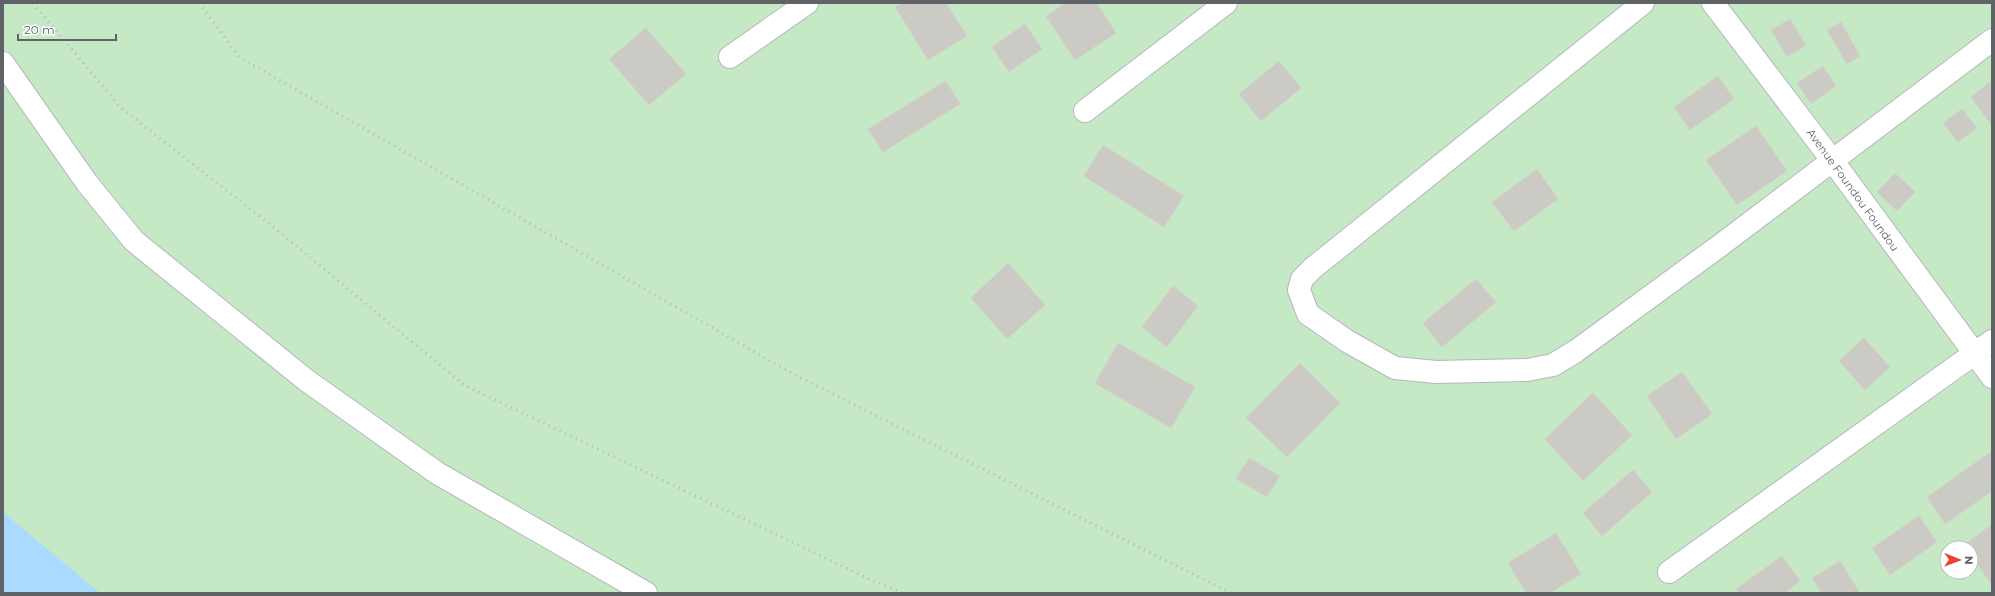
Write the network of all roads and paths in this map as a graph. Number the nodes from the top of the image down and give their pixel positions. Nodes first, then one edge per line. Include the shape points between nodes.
1 (807, 3) edge
2 (1226, 3) edge
3 (1643, 3) edge
4 (1713, 3) edge
5 (1992, 40) edge
6 (730, 57) dead end
7 (3, 63) edge
8 (1085, 111) dead end
9 (1832, 160) junction
10 (1992, 341) edge
11 (1975, 354) junction
12 (1992, 377) edge
13 (1669, 572) dead end
14 (646, 593) edge

1 - 6 street
2 - 8 street
3 - 9 street via 1313,268 1302,279 1299,290 1308,314 1347,341 1396,368 1436,372 1527,370 1553,365 1576,351 1722,244
4 - 9 street, Avenue Foundou Foundou
5 - 9 street
7 - 14 street via 87,183 134,240 306,380 437,473
9 - 11 street, Avenue Foundou Foundou
10 - 11 street
11 - 12 street, Avenue Foundou Foundou
11 - 13 street

